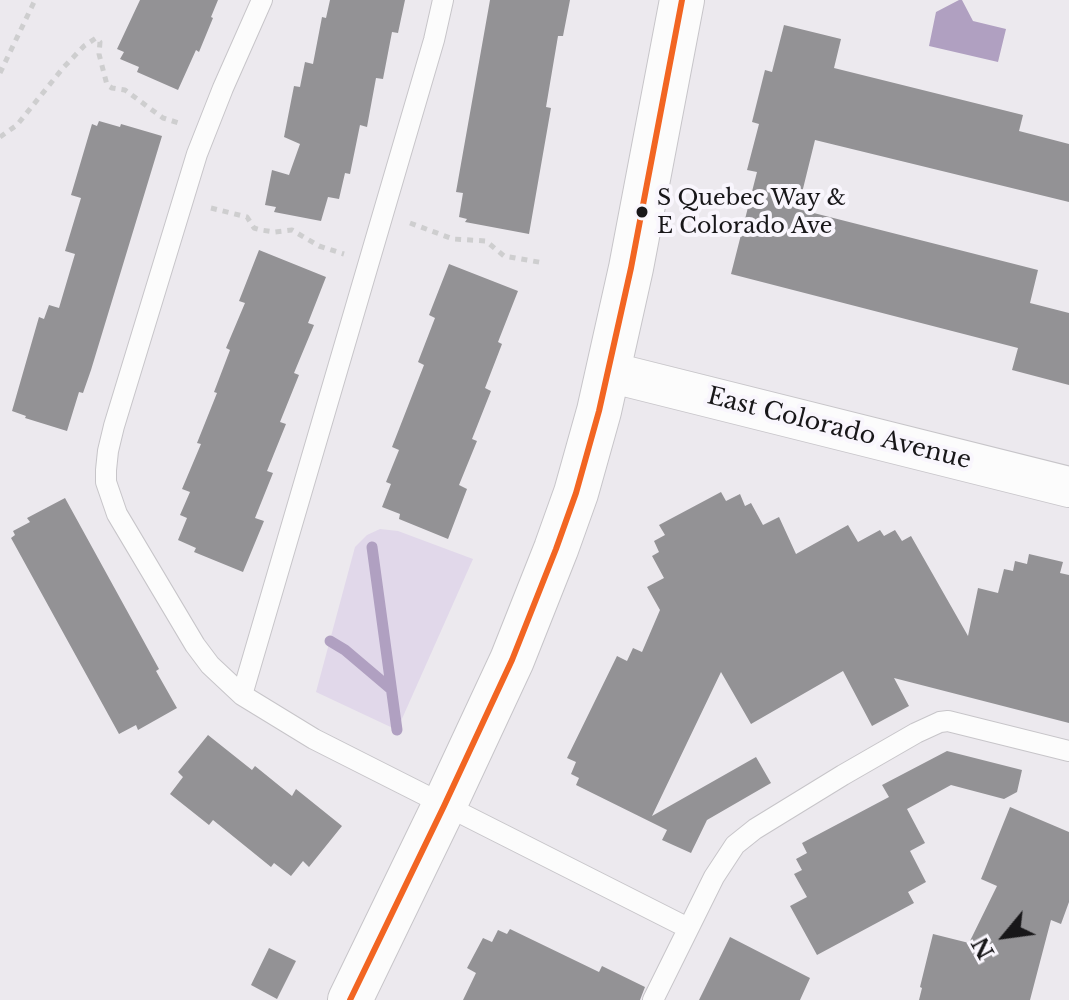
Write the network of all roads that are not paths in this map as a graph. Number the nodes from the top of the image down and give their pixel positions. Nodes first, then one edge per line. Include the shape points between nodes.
1 (262, 0) edge
2 (443, 0) edge
3 (682, 0) edge
4 (609, 372) junction
5 (1069, 487) edge
6 (242, 695) junction
7 (1069, 751) edge
8 (444, 806) junction
9 (688, 928) junction
10 (350, 1000) edge
11 (653, 1000) edge

1 - 6 lane via 205,132 182,201 114,426 106,482 124,529 195,645
2 - 6 lane
3 - 4 street
4 - 5 street, East Colorado Avenue
4 - 8 street via 556,549
6 - 8 lane
7 - 9 lane via 940,722 843,775 740,841 719,867
8 - 9 lane
8 - 10 street
9 - 11 lane

